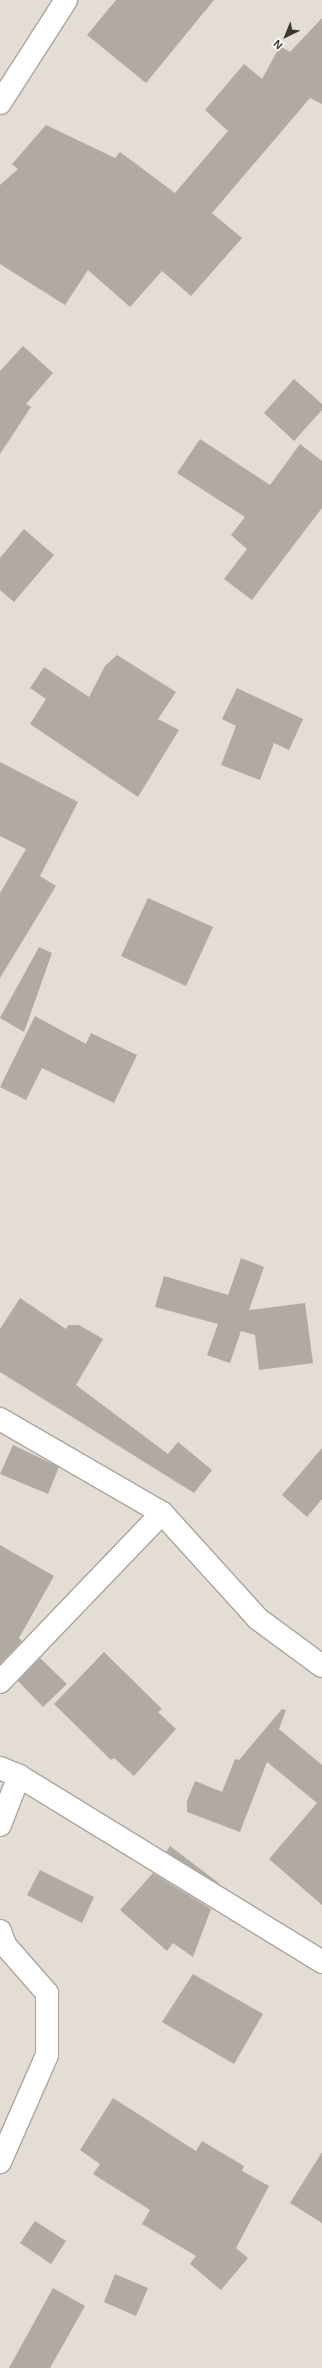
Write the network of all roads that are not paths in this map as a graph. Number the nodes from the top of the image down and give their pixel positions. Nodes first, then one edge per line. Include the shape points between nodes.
1 (66, 0) edge
2 (0, 104) edge
3 (0, 1419) edge
4 (162, 1513) junction
5 (322, 1666) edge
6 (0, 1682) edge
7 (10, 1772) edge
8 (0, 1825) edge
9 (0, 1931) edge
10 (322, 1962) edge
11 (0, 2162) edge

1 - 2 street
3 - 4 street
4 - 5 street via 258,1619
4 - 6 street
7 - 8 street
7 - 10 street
9 - 11 street via 6,1945 47,1994 47,2055

